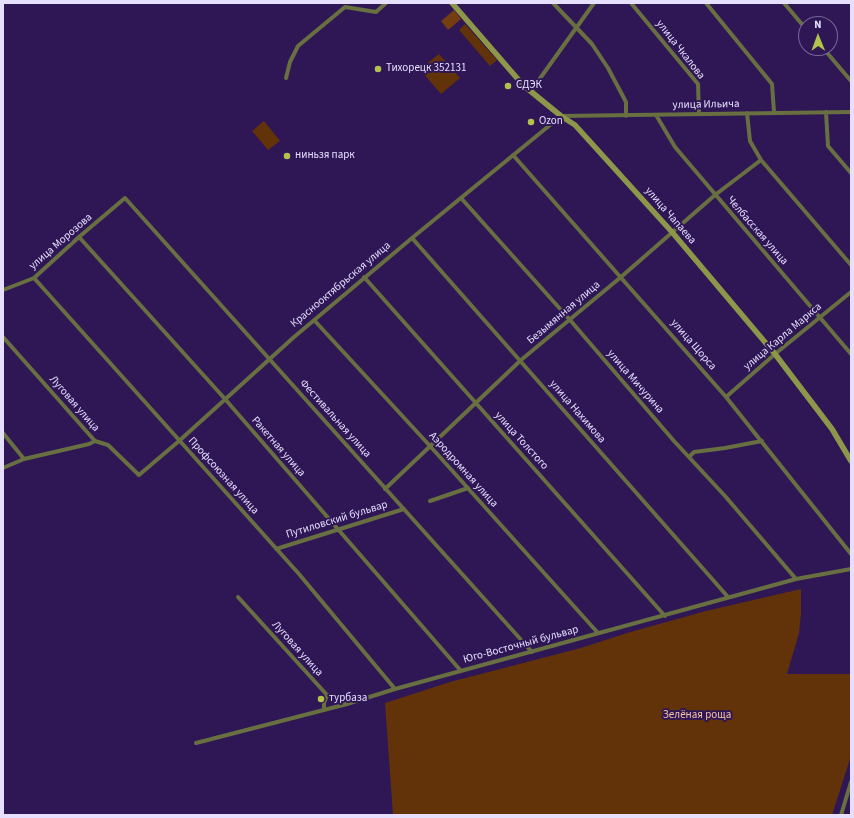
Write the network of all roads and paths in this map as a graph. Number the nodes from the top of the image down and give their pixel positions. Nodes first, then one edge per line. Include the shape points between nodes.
1 (386, 3) edge
2 (452, 3) edge
3 (553, 3) edge
4 (594, 3) edge
5 (631, 3) edge
6 (706, 3) edge
7 (784, 3) edge
8 (798, 20) edge
9 (577, 27) junction
10 (830, 56) edge
11 (286, 78) dead end
12 (851, 81) edge
13 (531, 91) junction
14 (774, 112) junction
15 (826, 112) junction
16 (851, 112) edge
17 (747, 113) junction
18 (698, 114) junction
19 (656, 115) junction
20 (561, 116) junction
21 (626, 116) junction
22 (513, 155) junction
23 (761, 160) junction
24 (851, 173) edge
25 (714, 194) junction
26 (125, 198) joint
27 (461, 198) junction
28 (672, 232) junction
29 (79, 237) junction
30 (412, 238) junction
31 (851, 264) edge
32 (364, 277) junction
33 (621, 277) junction
34 (34, 278) junction
35 (3, 290) edge
36 (851, 292) edge
37 (821, 317) junction
38 (314, 320) junction
39 (570, 320) junction
40 (3, 337) edge
41 (775, 354) junction
42 (851, 354) edge
43 (270, 359) junction
44 (521, 360) junction
45 (726, 397) junction
46 (224, 399) junction
47 (475, 403) junction
48 (3, 433) edge
49 (95, 441) junction
50 (179, 441) junction
51 (762, 441) junction
52 (430, 446) junction
53 (689, 457) junction
54 (24, 459) junction
55 (851, 461) edge
56 (3, 468) edge
57 (139, 475) joint
58 (468, 488) junction
59 (385, 489) junction
60 (430, 501) dead end
61 (404, 509) junction
62 (339, 530) junction
63 (276, 549) junction
64 (851, 554) edge
65 (851, 569) edge
66 (796, 579) junction
67 (238, 597) dead end
68 (728, 598) junction
69 (665, 616) junction
70 (598, 633) junction
71 (532, 652) junction
72 (461, 671) junction
73 (395, 689) junction
74 (327, 695) junction
75 (347, 704) junction
76 (324, 710) junction
77 (196, 743) dead end
78 (851, 782) edge
79 (841, 815) edge

1 - 11 street via 376,12 345,7 298,46
2 - 13 main road, улица Чапаева via 512,74
3 - 9 street
4 - 9 street
5 - 18 street, улица Чкалова via 698,84
6 - 14 street via 772,84
7 - 8 street
9 - 13 street
9 - 21 street via 592,44 626,102
10 - 12 street
13 - 20 main road, улица Чапаева
14 - 15 street, улица Ильича
14 - 17 street, улица Ильича
15 - 16 street, улица Ильича
15 - 24 street via 828,146
17 - 18 street, улица Ильича
17 - 23 street via 750,142
18 - 19 street, улица Ильича
19 - 21 street, улица Ильича
19 - 25 street, Челбасская улица via 675,147
20 - 21 street, улица Ильича
20 - 22 street, Краснооктябрьская улица
20 - 28 main road, улица Чапаева via 575,125
22 - 27 street, Краснооктябрьская улица
22 - 33 street, улица Щорса
23 - 25 street, Безымянная улица
23 - 31 street
25 - 28 street, Безымянная улица
25 - 37 street, Челбасская улица
26 - 29 street, улица Морозова
26 - 43 street, Фестивальная улица
27 - 30 street, Краснооктябрьская улица
27 - 39 street, улица Мичурина
28 - 33 street, Безымянная улица
28 - 41 main road, улица Чапаева
29 - 34 street, улица Морозова
29 - 46 street, Ракетная улица
30 - 32 street, Краснооктябрьская улица
30 - 44 street, улица Нахимова
32 - 38 street, Краснооктябрьская улица
32 - 47 street, улица Толстого
33 - 39 street, Безымянная улица
33 - 45 street, улица Щорса
34 - 35 street, улица Морозова
34 - 50 street, Профсоюзная улица
36 - 37 street, улица Карла Маркса
37 - 41 street, улица Карла Маркса
37 - 42 street, Челбасская улица
38 - 43 street, Краснооктябрьская улица
38 - 52 street, Аэродромная улица
39 - 44 street, Безымянная улица
39 - 53 street, улица Мичурина
40 - 49 street, Луговая улица
41 - 45 street, улица Карла Маркса
41 - 55 main road, улица Чапаева via 832,428
43 - 46 street, Краснооктябрьская улица
43 - 59 street, Фестивальная улица
44 - 47 street, Безымянная улица
44 - 68 street, улица Нахимова
45 - 51 street, улица Щорса
46 - 50 street, Краснооктябрьская улица
46 - 62 street, Ракетная улица
47 - 52 street, Безымянная улица
47 - 69 street, улица Толстого
48 - 54 street
49 - 54 street
49 - 57 street, Луговая улица via 108,445
50 - 57 street, Краснооктябрьская улица
50 - 63 street, Профсоюзная улица
51 - 53 street via 694,452
51 - 64 street, улица Щорса
52 - 58 street, Аэродромная улица
52 - 59 street, Безымянная улица
53 - 66 street, улица Мичурина
54 - 56 street
58 - 60 street
58 - 70 street, Аэродромная улица
59 - 61 street, Фестивальная улица
61 - 62 street, Путиловский бульвар
61 - 71 street, Фестивальная улица
62 - 63 street, Путиловский бульвар
62 - 72 street, Ракетная улица
63 - 73 street, Профсоюзная улица
65 - 66 street, Юго-Восточный бульвар
66 - 68 street, Юго-Восточный бульвар
67 - 74 street, Луговая улица
68 - 69 street, Юго-Восточный бульвар
69 - 70 street, Юго-Восточный бульвар
70 - 71 street, Юго-Восточный бульвар
71 - 72 street, Юго-Восточный бульвар
72 - 73 street, Юго-Восточный бульвар
73 - 75 street, Юго-Восточный бульвар
74 - 75 street, Луговая улица via 344,699
74 - 76 street
75 - 76 street, Юго-Восточный бульвар
76 - 77 street, Юго-Восточный бульвар
78 - 79 street

